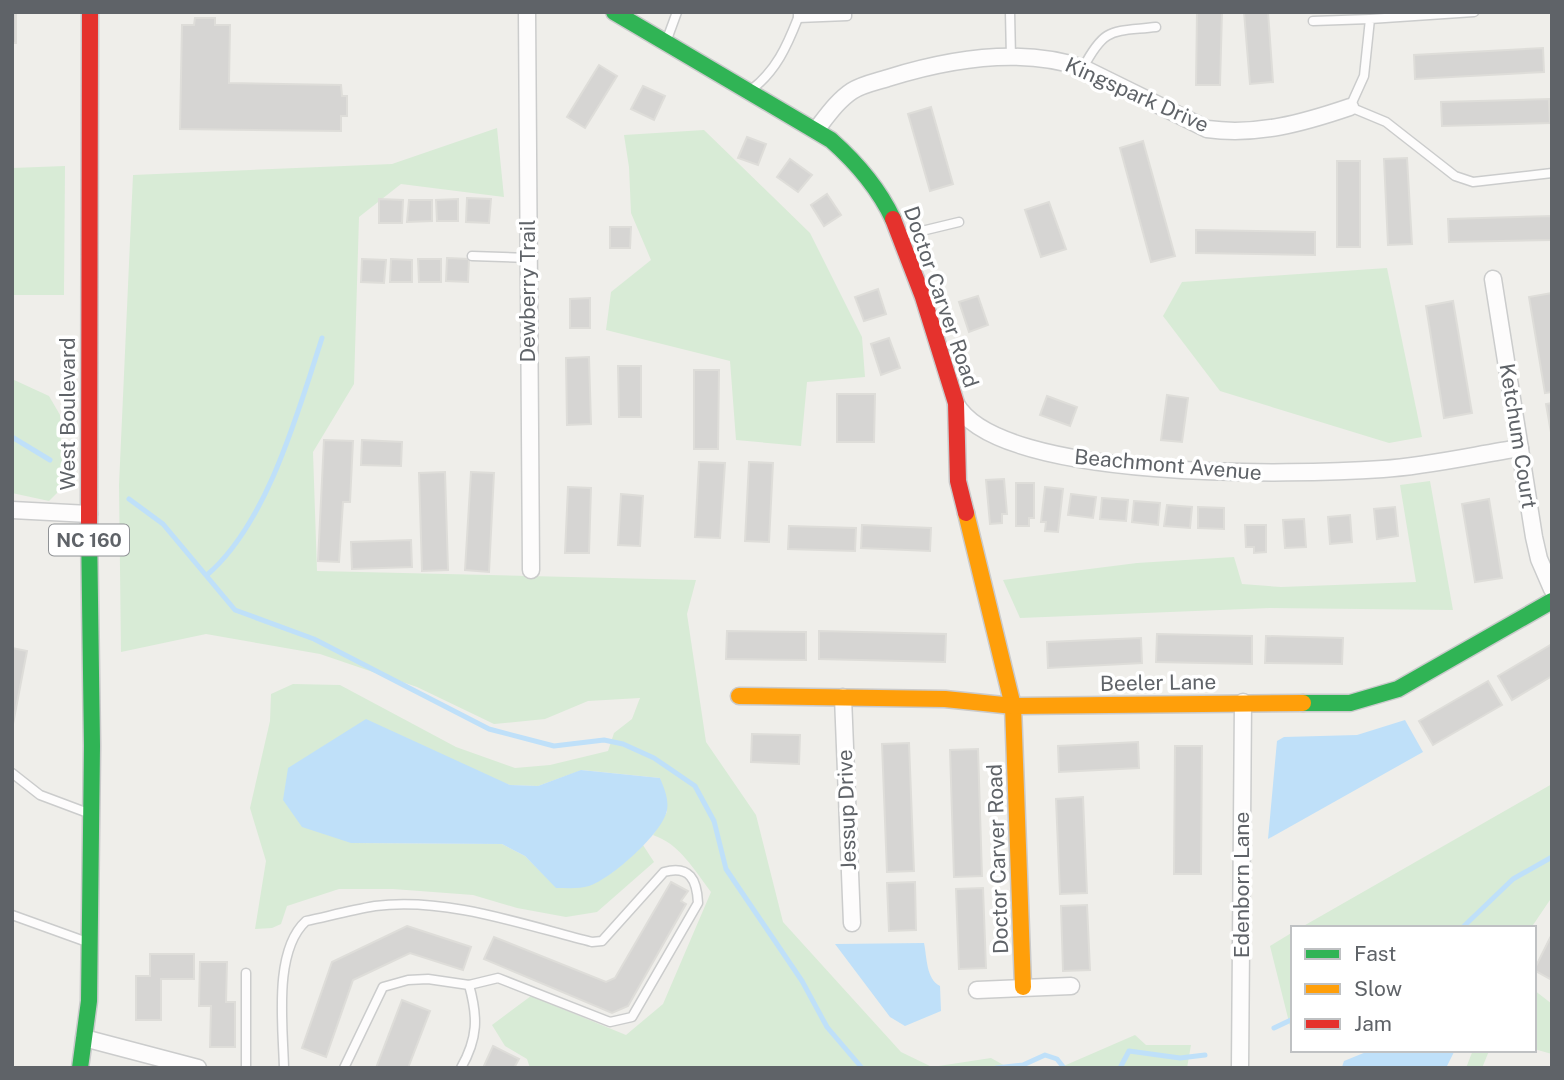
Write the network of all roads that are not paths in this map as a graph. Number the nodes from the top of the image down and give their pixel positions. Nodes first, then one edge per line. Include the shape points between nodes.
1 (90, 12) edge
2 (527, 12) edge
3 (614, 12) edge
4 (677, 12) edge
5 (846, 12) edge
6 (1010, 12) edge
7 (1474, 12) edge
8 (798, 15) edge
9 (637, 18) edge
10 (1370, 19) junction
11 (1312, 21) dead end
12 (1156, 27) dead end
13 (666, 42) junction
14 (1011, 59) junction
15 (1083, 68) junction
16 (750, 91) junction
17 (1350, 107) junction
18 (816, 130) junction
19 (1552, 173) edge
20 (959, 222) dead end
21 (900, 236) junction
22 (472, 256) dead end
23 (528, 258) junction
24 (1493, 279) dead end
25 (956, 403) junction
26 (1520, 448) junction
27 (12, 510) edge
28 (89, 514) junction
29 (531, 570) dead end
30 (1552, 589) edge
31 (1552, 601) edge
32 (739, 695) dead end
33 (843, 697) junction
34 (1243, 702) junction
35 (1013, 706) junction
36 (12, 773) edge
37 (91, 814) junction
38 (12, 915) edge
39 (852, 923) dead end
40 (90, 943) junction
41 (246, 973) dead end
42 (469, 985) junction
43 (1071, 986) dead end
44 (1023, 987) junction
45 (977, 990) dead end
46 (84, 1038) junction
47 (80, 1068) edge
48 (198, 1068) edge
49 (246, 1068) edge
50 (284, 1068) edge
51 (344, 1068) edge
52 (461, 1068) edge
53 (1240, 1068) edge

1 - 28 street, West Boulevard / NC 160
2 - 23 street, Dewberry Trail
3 - 9 street, Doctor Carver Road
4 - 13 lane
5 - 8 lane via 847,16
6 - 14 lane
7 - 10 lane
8 - 16 lane via 783,55
9 - 13 street, Doctor Carver Road
10 - 11 lane
10 - 17 lane via 1364,76
12 - 15 lane via 1111,32 1097,40
13 - 16 street, Doctor Carver Road
14 - 15 street, Kingspark Drive via 1061,61
14 - 18 street, Kingspark Drive via 922,68 859,87 839,102
15 - 17 street, Kingspark Drive via 1207,129 1229,132 1287,127
16 - 18 street, Doctor Carver Road
17 - 19 lane via 1386,122 1455,176 1473,182
18 - 21 street, Doctor Carver Road via 856,162 878,190
20 - 21 lane
21 - 25 street, Doctor Carver Road
22 - 23 lane
23 - 29 street, Dewberry Trail
24 - 26 street, Ketchum Court
25 - 26 street, Beachmont Avenue via 974,425 1041,450 1183,470 1264,474 1385,469
25 - 35 street, Doctor Carver Road via 958,481
26 - 30 street, Ketchum Court via 1539,559
27 - 28 street
28 - 37 street, West Boulevard / NC 160
31 - 34 street, Beeler Lane via 1398,689 1368,699 1350,703
32 - 33 street, Beeler Lane
33 - 35 street, Beeler Lane
33 - 39 street, Jessup Drive
34 - 35 street, Beeler Lane
34 - 53 street, Edenborn Lane
35 - 44 street, Doctor Carver Road
36 - 37 lane via 40,795
37 - 40 street, West Boulevard / NC 160
38 - 40 lane
40 - 46 street, West Boulevard / NC 160
41 - 49 lane
42 - 50 lane via 498,978 610,1022 632,1017 698,903 697,883 677,868 664,872 602,941 593,942 485,914 422,906 377,906 306,921 290,942 283,986
42 - 51 lane via 428,979 383,987
42 - 52 lane via 477,1014 474,1037
43 - 44 street
44 - 45 street
46 - 47 street, West Boulevard / NC 160
46 - 48 street

